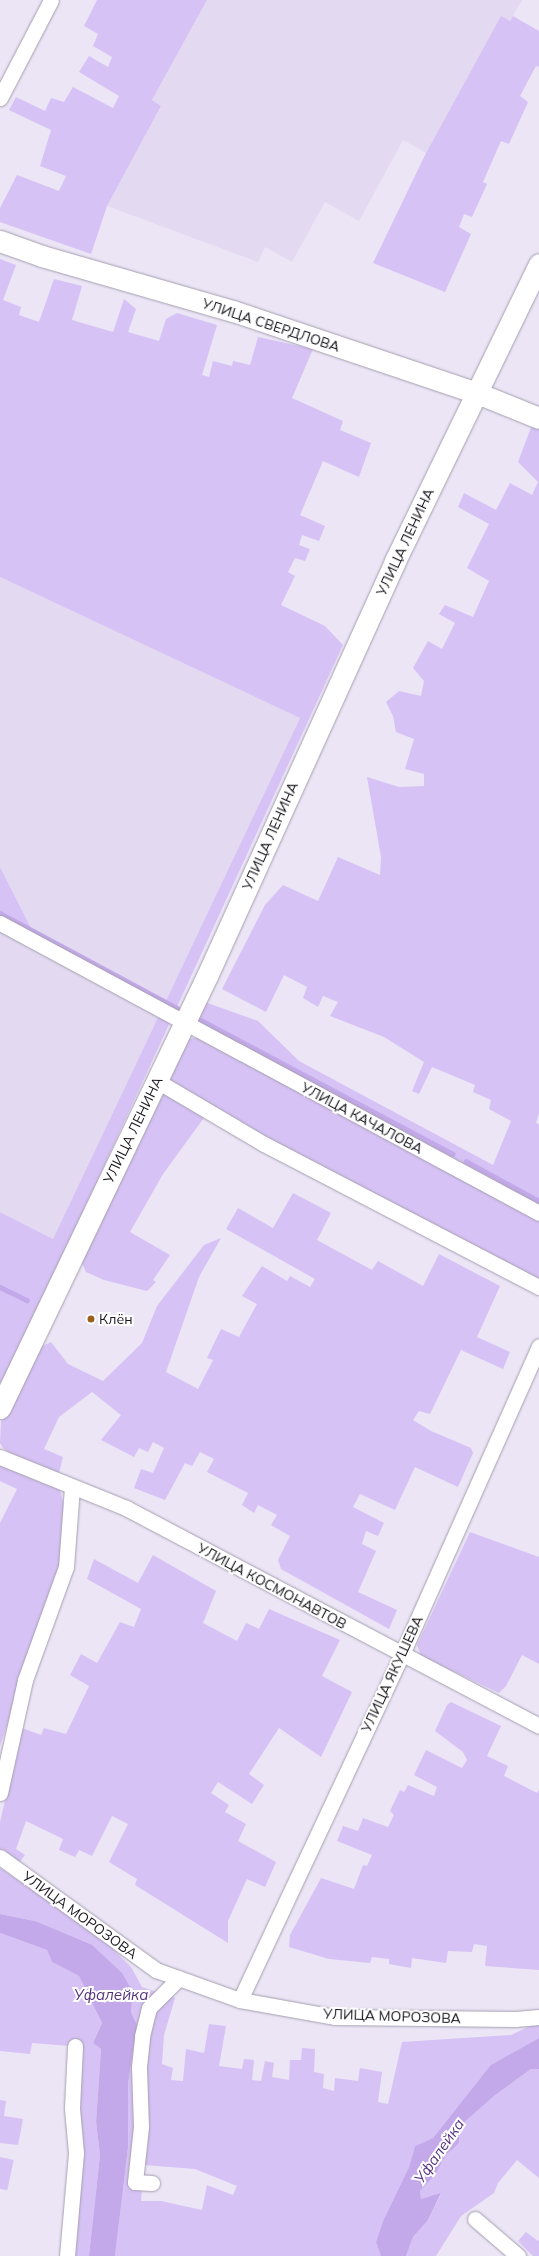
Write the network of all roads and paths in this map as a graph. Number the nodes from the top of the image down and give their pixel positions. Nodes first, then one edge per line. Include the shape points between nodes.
1 (51, 0) edge
2 (0, 98) edge
3 (0, 241) edge
4 (539, 264) edge
5 (477, 392) junction
6 (539, 418) edge
7 (0, 923) edge
8 (184, 1023) junction
9 (157, 1081) junction
10 (539, 1214) edge
11 (539, 1287) edge
12 (539, 1346) edge
13 (0, 1408) edge
14 (0, 1457) edge
15 (72, 1488) junction
16 (402, 1654) junction
17 (539, 1726) edge
18 (0, 1793) edge
19 (0, 1857) edge
20 (179, 1978) junction
21 (240, 2000) junction
22 (539, 2017) edge
23 (75, 2046) dead end
24 (152, 2183) dead end
25 (475, 2219) dead end
26 (67, 2256) edge
27 (518, 2256) edge

1 - 2 street
3 - 5 street, УЛИЦА СВЕРДЛОВА via 42,256 233,311
4 - 5 street, УЛИЦА ЛЕНИНА
5 - 6 street, УЛИЦА СВЕРДЛОВА
5 - 8 street, УЛИЦА ЛЕНИНА via 395,561
7 - 8 street, УЛИЦА КАЧАЛОВА
8 - 9 street, УЛИЦА ЛЕНИНА
8 - 10 street, УЛИЦА КАЧАЛОВА
9 - 11 street via 264,1144
9 - 13 street, УЛИЦА ЛЕНИНА
12 - 16 street, УЛИЦА ЯКУШЕВА
14 - 15 street, УЛИЦА КОСМОНАВТОВ
15 - 16 street, УЛИЦА КОСМОНАВТОВ via 126,1508
15 - 18 street via 66,1567 26,1680
16 - 17 street, УЛИЦА КОСМОНАВТОВ
16 - 21 street, УЛИЦА ЯКУШЕВА
19 - 20 street, УЛИЦА МОРОЗОВА via 156,1970
20 - 21 street, УЛИЦА МОРОЗОВА
20 - 24 street via 149,2008 142,2036 141,2127 135,2182
21 - 22 street, УЛИЦА МОРОЗОВА via 335,2017
23 - 26 street via 72,2108 76,2153
25 - 27 street

